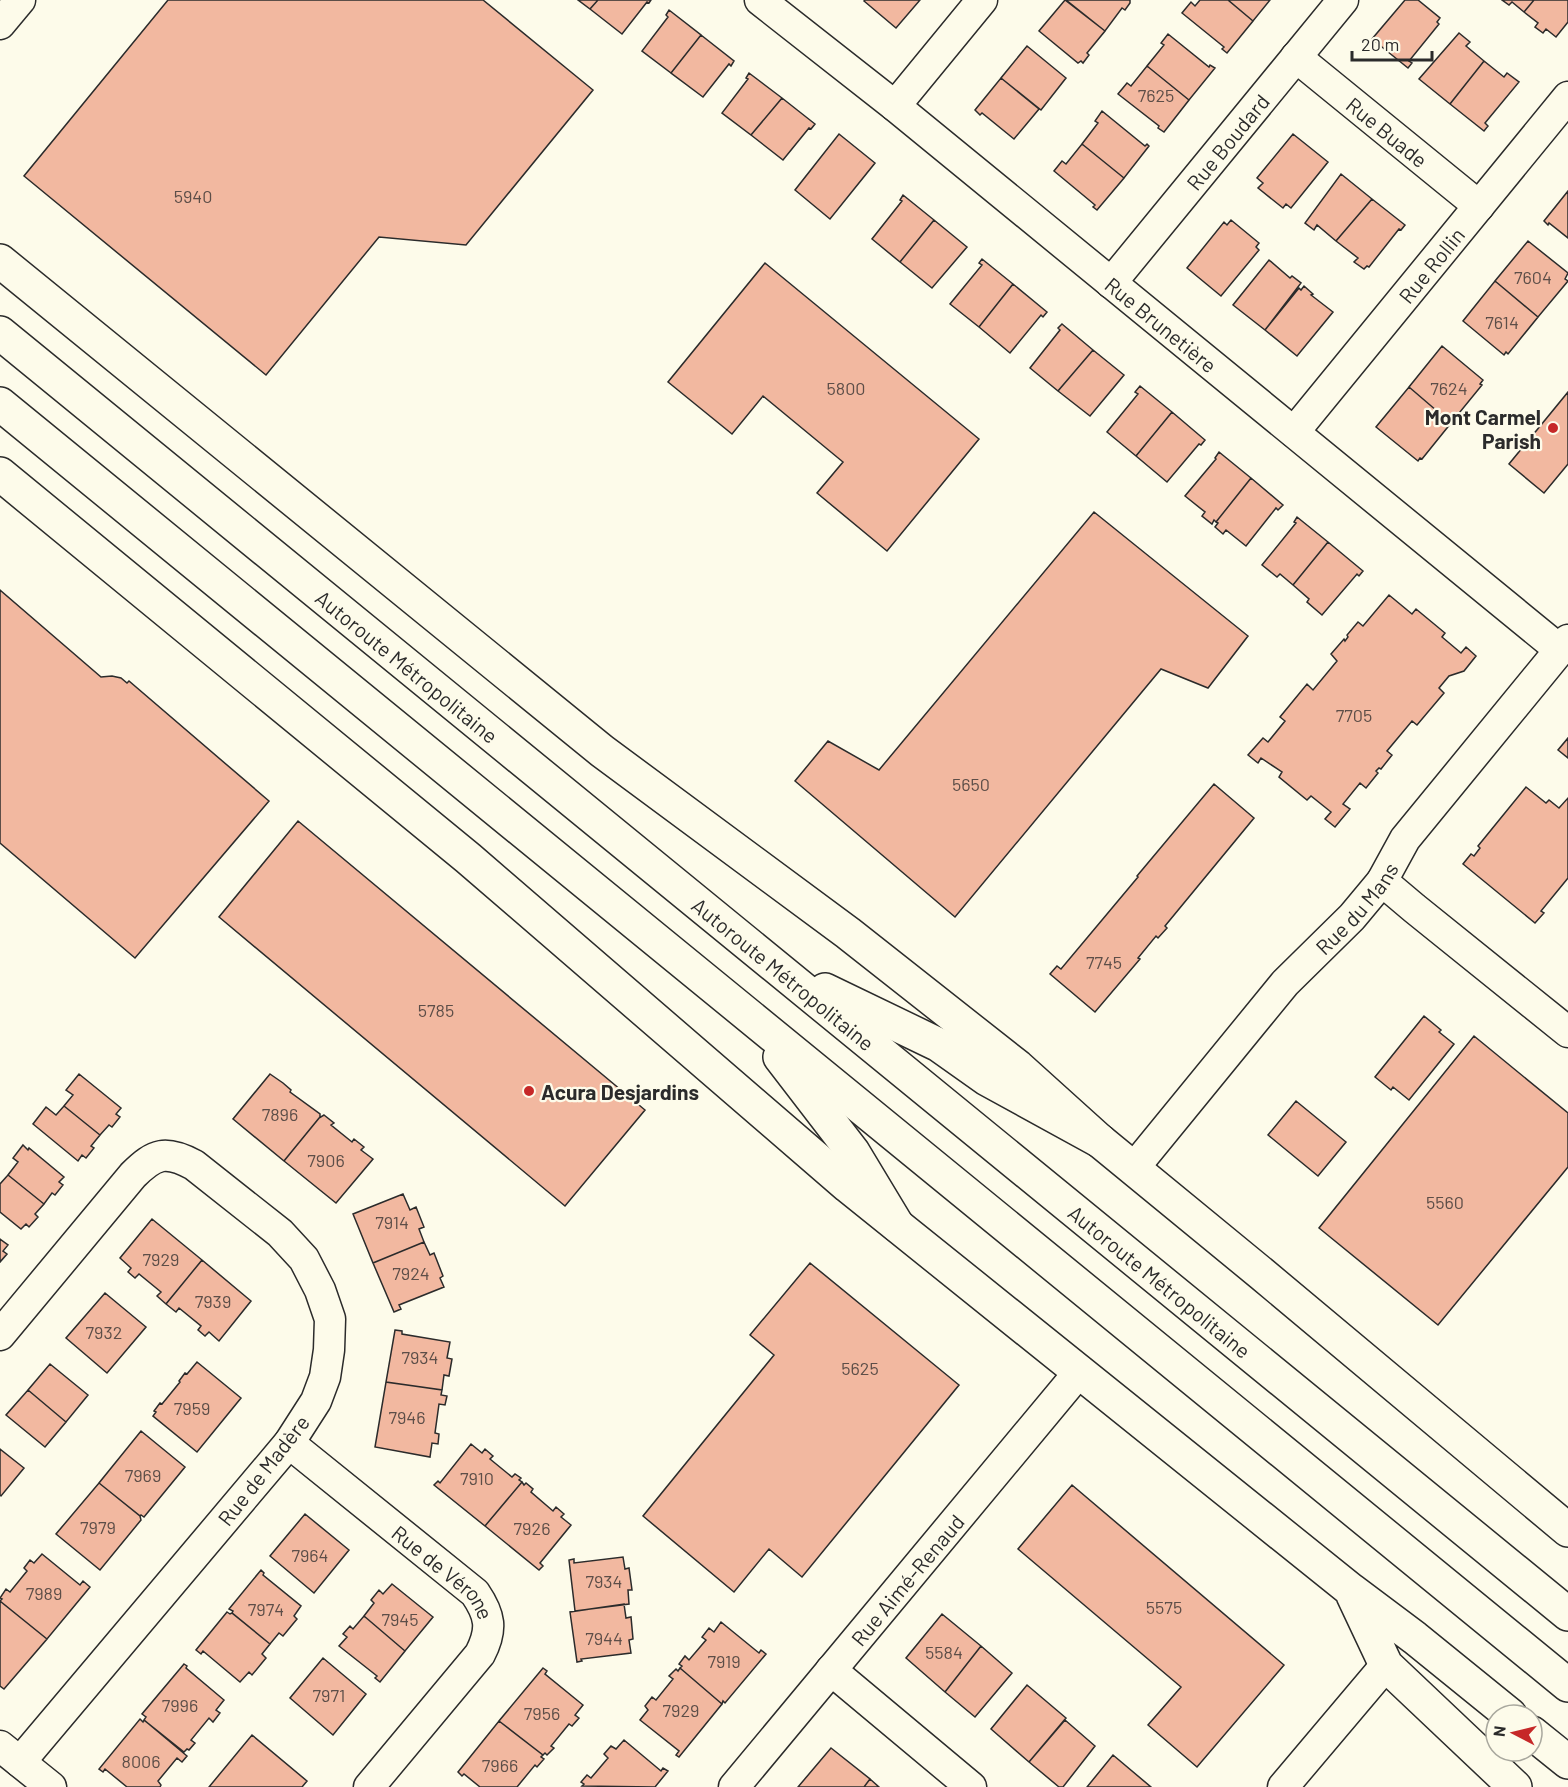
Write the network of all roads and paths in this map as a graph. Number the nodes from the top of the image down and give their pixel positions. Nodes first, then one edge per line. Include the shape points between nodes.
1 (20, 0) edge
2 (760, 0) edge
3 (982, 0) edge
4 (1343, 0) edge
5 (0, 24) edge
6 (1296, 57) junction
7 (1568, 98) edge
8 (895, 106) junction
9 (1479, 206) junction
10 (0, 261) edge
11 (1111, 283) junction
12 (0, 333) edge
13 (0, 404) edge
14 (1294, 432) junction
15 (0, 474) edge
16 (1564, 645) edge
17 (1382, 881) junction
18 (774, 966) junction
19 (744, 1011) junction
20 (1568, 1032) edge
21 (1100, 1141) junction
22 (1133, 1169) junction
23 (897, 1225) junction
24 (0, 1335) edge
25 (1080, 1371) junction
26 (288, 1443) junction
27 (1565, 1524) edge
28 (1351, 1590) junction
29 (1568, 1614) edge
30 (1386, 1665) junction
31 (831, 1670) junction
32 (1568, 1685) edge
33 (1495, 1703) edge
34 (1544, 1742) edge
35 (10, 1754) edge
36 (1568, 1762) edge
37 (51, 1787) edge
38 (369, 1787) edge
39 (734, 1787) edge
40 (971, 1787) edge
41 (1283, 1787) edge
42 (1515, 1787) edge

1 - 5 street
2 - 8 street, Rue Brunetière
3 - 8 street
4 - 6 street, Rue Boudard
6 - 9 street, Rue Buade
6 - 11 street, Rue Boudard
7 - 9 street, Rue Rollin
8 - 11 street, Rue Brunetière
9 - 14 street, Rue Rollin
10 - 21 main road via 529,693 972,1030
11 - 14 street, Rue Brunetière
12 - 18 main road, Autoroute Métropolitaine
13 - 19 main road
14 - 16 street, Rue Brunetière
15 - 23 main road via 468,858
16 - 17 street, Rue du Mans via 1405,839
17 - 20 street
17 - 22 street, Rue du Mans via 1352,917 1285,983
18 - 21 main road via 939,1045 987,1079
18 - 29 main road, Autoroute Métropolitaine
19 - 23 main road via 854,1152
19 - 32 main road
21 - 22 main road
22 - 27 main road
23 - 25 main road
24 - 26 street, Rue de Madère via 133,1174 148,1161 164,1155 180,1157 280,1233 304,1259 320,1290 330,1320 325,1377 316,1401
25 - 28 main road
25 - 31 street, Rue Aimé-Renaud
26 - 35 street, Rue de Madère
26 - 38 street, Rue de Vérone via 475,1593 489,1622 488,1639 480,1654
28 - 30 main road
28 - 33 main road
30 - 41 street
30 - 42 main road
31 - 39 street, Rue Aimé-Renaud
31 - 40 street
34 - 36 main road
35 - 37 street

